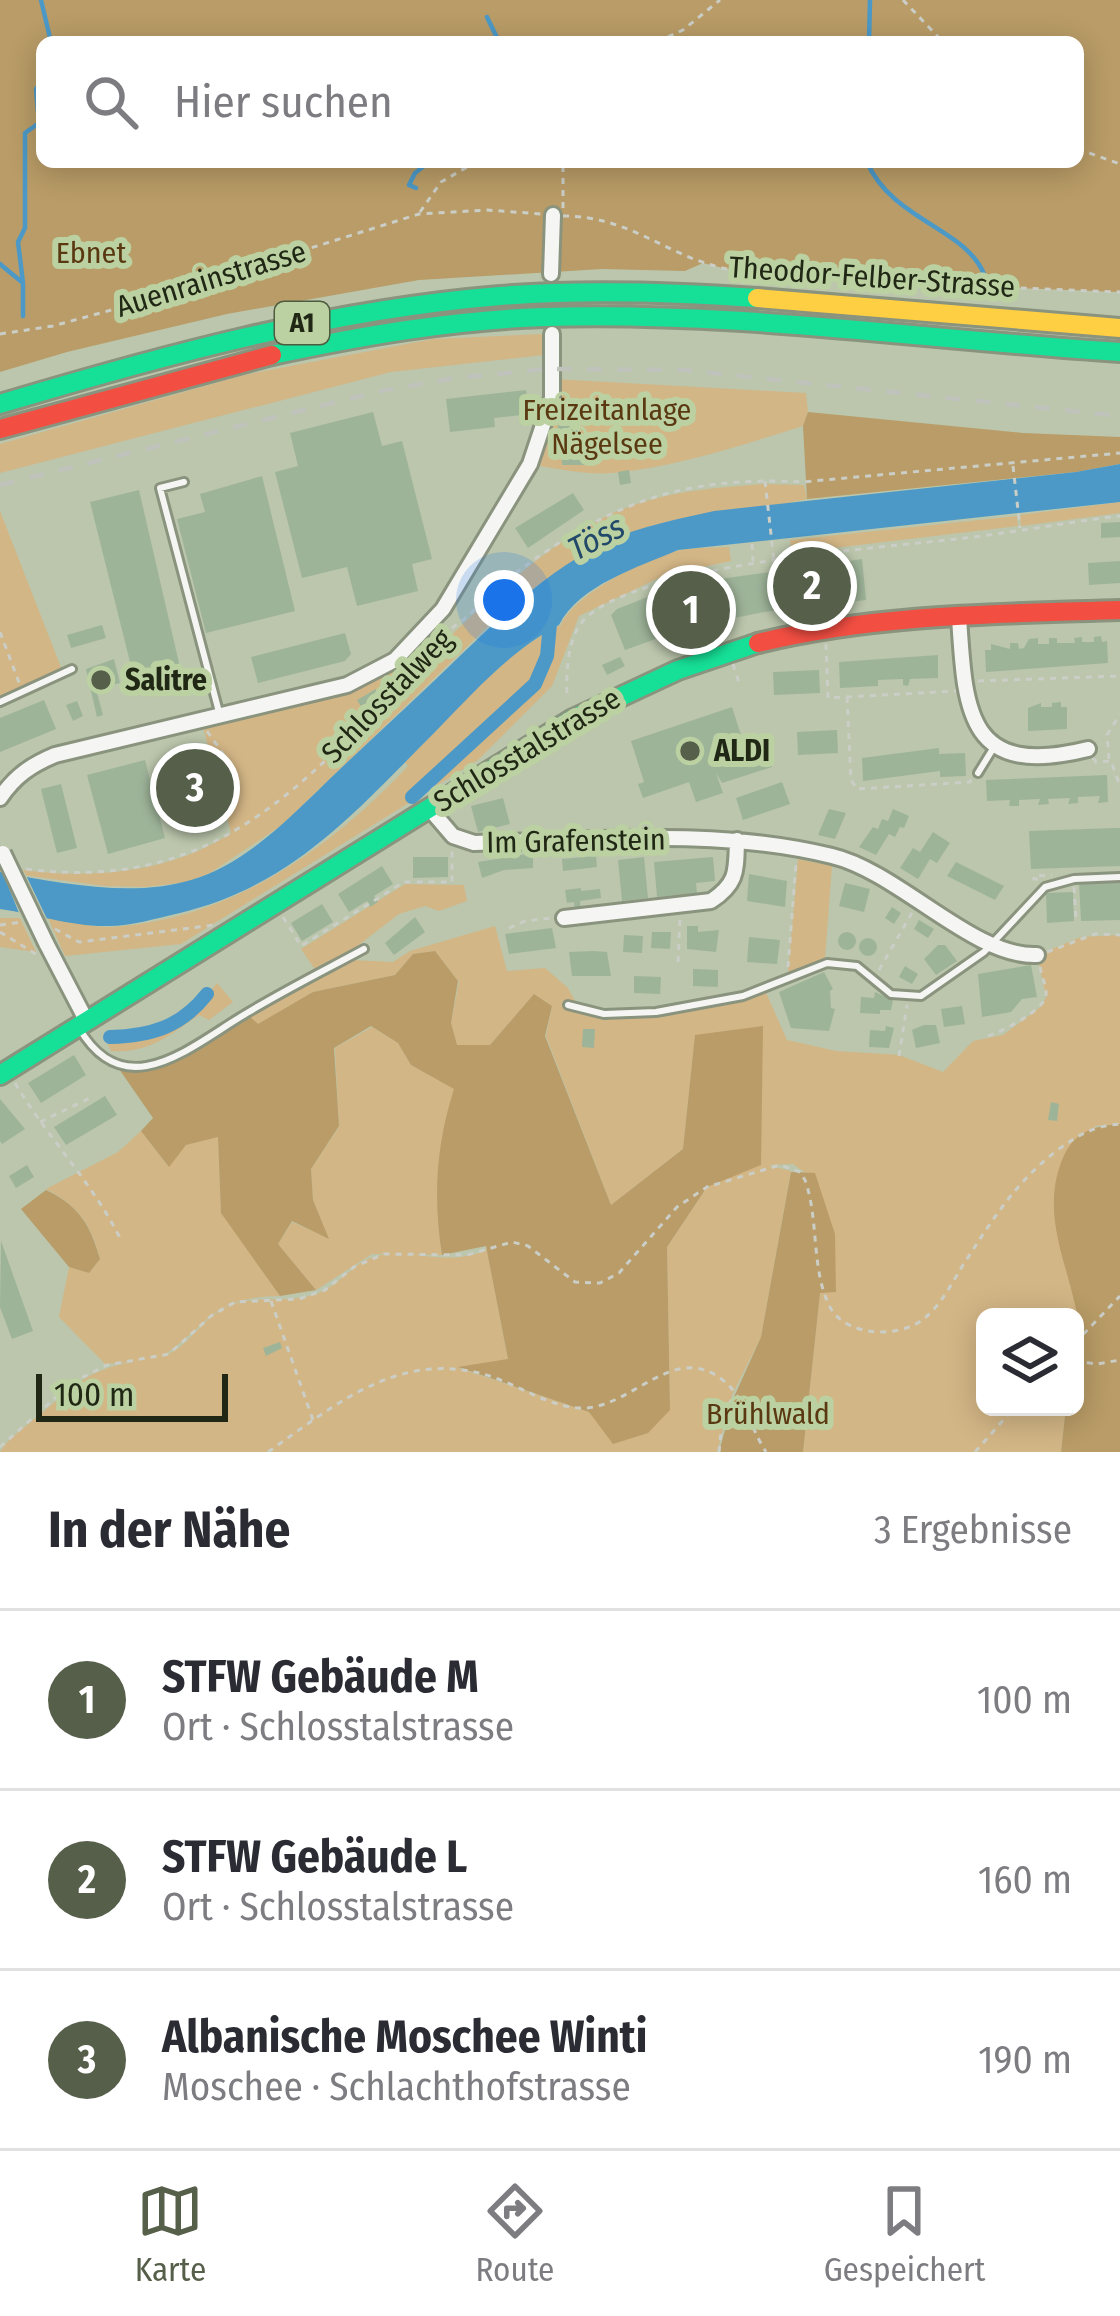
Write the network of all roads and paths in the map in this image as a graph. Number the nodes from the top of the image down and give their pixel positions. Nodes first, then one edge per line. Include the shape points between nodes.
1 (720, 0) edge
2 (903, 0) edge
3 (670, 36) edge
4 (937, 36) edge
5 (1084, 151) edge
6 (1120, 164) edge
7 (466, 168) edge
8 (562, 168) edge
9 (419, 214) junction
10 (558, 215) junction
11 (551, 274) dead end
12 (1120, 292) edge
13 (1120, 328) edge
14 (0, 334) edge
15 (552, 334) dead end
16 (1120, 352) edge
17 (0, 404) edge
18 (0, 429) edge
19 (1120, 454) edge
20 (1013, 466) junction
21 (765, 480) junction
22 (184, 482) dead end
23 (1120, 516) edge
24 (1021, 531) junction
25 (752, 544) dead end
26 (774, 561) junction
27 (753, 563) junction
28 (1120, 610) edge
29 (959, 617) junction
30 (0, 632) edge
31 (826, 640) dead end
32 (732, 662) dead end
33 (1091, 664) dead end
34 (1046, 666) dead end
35 (72, 669) dead end
36 (1007, 671) dead end
37 (1120, 676) edge
38 (1092, 677) junction
39 (1046, 679) junction
40 (1008, 680) junction
41 (740, 686) dead end
42 (963, 686) junction
43 (23, 692) junction
44 (567, 693) dead end
45 (847, 697) junction
46 (0, 702) edge
47 (1120, 714) edge
48 (220, 715) junction
49 (206, 730) dead end
50 (996, 744) junction
51 (1088, 749) joint
52 (1109, 761) junction
53 (974, 764) dead end
54 (231, 765) dead end
55 (978, 773) dead end
56 (1120, 785) edge
57 (0, 798) edge
58 (429, 808) junction
59 (452, 836) junction
60 (737, 840) junction
61 (2, 849) edge
62 (796, 861) dead end
63 (23, 868) dead end
64 (1120, 877) edge
65 (1074, 879) junction
66 (681, 905) junction
67 (280, 913) dead end
68 (911, 915) dead end
69 (557, 918) joint
70 (1076, 921) dead end
71 (37, 925) junction
72 (216, 925) dead end
73 (0, 928) edge
74 (509, 928) dead end
75 (1120, 935) edge
76 (991, 943) junction
77 (364, 949) dead end
78 (44, 950) junction
79 (1037, 955) junction
80 (677, 962) dead end
81 (787, 977) junction
82 (874, 978) junction
83 (909, 998) junction
84 (568, 1005) dead end
85 (82, 1022) junction
86 (988, 1036) dead end
87 (899, 1056) dead end
88 (6, 1077) edge
89 (90, 1098) dead end
90 (38, 1123) junction
91 (1120, 1124) edge
92 (121, 1240) dead end
93 (1120, 1296) edge
94 (271, 1299) junction
95 (1084, 1334) edge
96 (1120, 1360) edge
97 (1084, 1362) edge
98 (734, 1394) junction
99 (1007, 1416) edge
100 (313, 1420) junction
101 (0, 1447) edge
102 (268, 1452) edge
103 (718, 1452) edge
104 (766, 1452) edge
105 (976, 1452) edge

1 - 3 path
2 - 4 path
5 - 6 path
7 - 9 path via 441,182
8 - 10 path
9 - 10 path, Theodor-Felber-Strasse
9 - 14 path, Auenrainstrasse via 126,306
10 - 11 street
10 - 12 path, Theodor-Felber-Strasse via 609,220 727,268
13 - 17 main road, A1 via 718,296 509,295 304,322
15 - 48 street via 552,398 540,442 428,629 395,660 347,685
16 - 18 main road, A1 via 716,320 510,319 309,346
19 - 20 path, Schlosstalweg
20 - 21 path, Schlosstalweg
20 - 24 path
21 - 26 path
21 - 63 path, Schlosstalweg via 640,499 565,539 440,634 432,652 294,791 206,848 158,864
22 - 48 lane via 160,488
23 - 24 path
24 - 26 path
25 - 27 path
26 - 27 path
27 - 44 path via 662,582 584,620
28 - 29 main road, Schlosstalstrasse
29 - 42 street
29 - 58 main road, Schlosstalstrasse via 826,628 688,665 578,715
30 - 43 path
31 - 45 path via 828,698
32 - 41 path
33 - 38 path
34 - 39 path
35 - 43 lane
36 - 40 path
37 - 38 path
38 - 39 path
39 - 40 path
40 - 42 path
42 - 45 path
42 - 50 street via 977,726
43 - 46 lane
45 - 53 path via 856,789 970,782
47 - 52 path via 1107,735
48 - 57 street via 56,755 33,764
49 - 54 path
50 - 51 street via 1032,757
50 - 55 lane
51 - 52 path via 1096,762
52 - 56 path
58 - 59 street, Im Grafenstein
58 - 85 main road, Schlosstalstrasse
59 - 60 street, Im Grafenstein via 474,843
59 - 67 path via 452,882 404,882 301,946
60 - 66 street via 728,890
60 - 76 street, Im Grafenstein via 862,866
61 - 71 street, bridge
62 - 81 path
64 - 65 lane
65 - 70 path
65 - 76 lane via 1045,887
66 - 69 street
66 - 80 path
68 - 82 path
69 - 74 path
71 - 72 path via 79,942
71 - 73 path
71 - 78 street, bridge
73 - 78 path
75 - 79 path via 1081,937
76 - 79 street, Im Grafenstein
76 - 83 lane via 933,990
77 - 85 lane via 182,1056 136,1068 100,1056
78 - 85 street
79 - 86 path via 1046,996
81 - 82 lane via 841,963
81 - 84 lane via 743,996 656,1012 604,1014
82 - 83 lane
83 - 87 path
85 - 88 main road, Schlosstalstrasse
88 - 90 path
89 - 90 path
90 - 92 path via 105,1207
91 - 94 path via 1095,1126 1031,1171 938,1304 908,1328 868,1331 834,1313 805,1180 780,1165 692,1196 601,1283 575,1282 512,1243 467,1255 384,1254 325,1290
93 - 95 path
94 - 100 path
94 - 101 path via 224,1306 169,1354 90,1371
96 - 97 path
98 - 100 path via 705,1370 684,1368 663,1371 610,1403 580,1408 458,1367 377,1381
98 - 103 path
98 - 104 path
99 - 105 path
100 - 102 path

